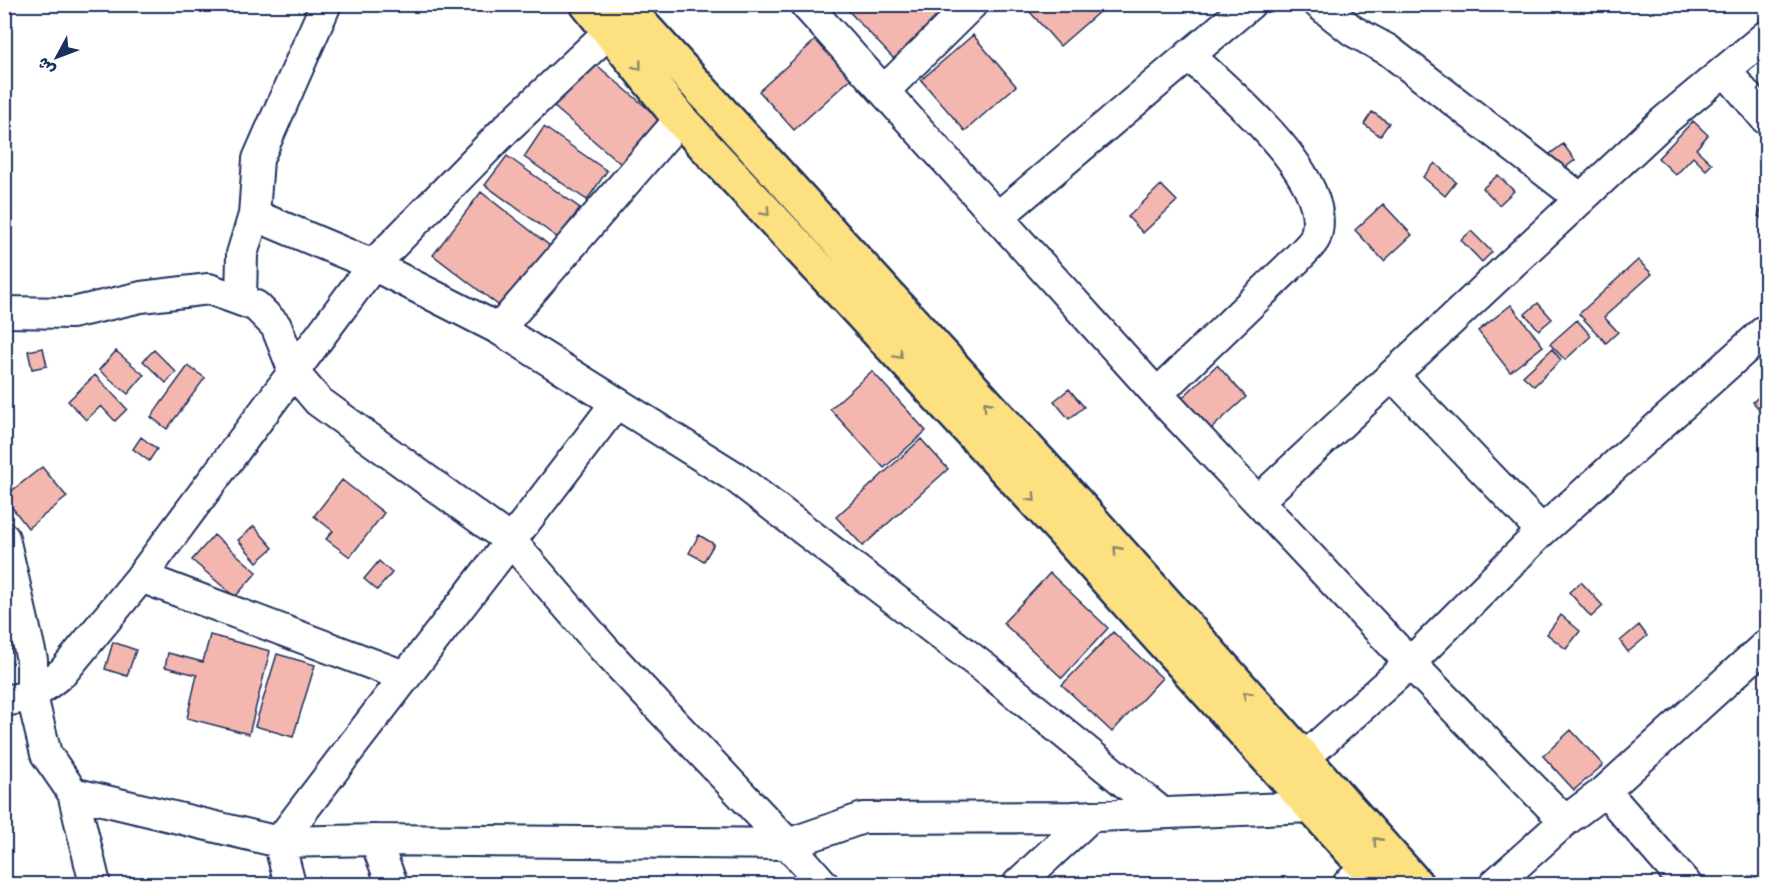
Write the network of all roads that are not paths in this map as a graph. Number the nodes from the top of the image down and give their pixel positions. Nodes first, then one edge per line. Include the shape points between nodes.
1 (326, 4) edge
2 (587, 4) edge
3 (805, 4) edge
4 (972, 4) edge
5 (1250, 4) edge
6 (1319, 4) edge
7 (617, 18) edge
8 (1766, 38) edge
9 (1190, 56) junction
10 (1725, 70) junction
11 (885, 90) junction
12 (680, 119) junction
13 (1767, 119) edge
14 (1581, 199) junction
15 (254, 215) junction
16 (998, 218) junction
17 (373, 266) junction
18 (241, 300) junction
19 (4, 312) edge
20 (499, 328) junction
21 (1763, 340) edge
22 (295, 374) junction
23 (1393, 376) junction
24 (1156, 394) junction
25 (616, 403) junction
26 (1258, 501) junction
27 (1542, 531) junction
28 (4, 538) edge
29 (512, 542) junction
30 (141, 577) junction
31 (1767, 645) edge
32 (1410, 663) junction
33 (404, 676) junction
34 (18, 699) edge
35 (1303, 759) junction
36 (1605, 792) junction
37 (73, 794) junction
38 (1312, 807) junction
39 (1162, 813) junction
40 (1091, 816) junction
41 (1565, 821) junction
42 (375, 840) junction
43 (279, 842) junction
44 (788, 844) junction
45 (1365, 879) edge
46 (95, 885) edge
47 (290, 885) edge
48 (392, 885) edge
49 (823, 885) edge
50 (1017, 885) edge
51 (1416, 885) edge
52 (1495, 885) edge
53 (1686, 885) edge

1 - 15 street via 258,159
2 - 7 main road
3 - 11 street
4 - 11 street
5 - 9 street
6 - 14 street via 1353,31 1388,50
7 -> 12 main road
7 - 17 street
35 -> 7 main road via 1047,470
8 - 10 street
9 - 16 street
9 - 24 street via 1262,126 1299,169 1314,198 1318,220 1314,239 1297,259
10 - 13 street
10 - 14 street
11 - 16 street
12 - 20 street
12 -> 38 main road
14 - 23 street
15 - 17 street
15 - 18 street via 242,254
16 - 24 street
17 - 20 street
17 - 22 street
18 - 19 street via 209,289 141,297 72,313
18 - 22 street via 256,306 276,326
20 - 25 street
21 - 27 street
22 - 29 street via 318,401
22 - 30 street
23 - 26 street
23 - 27 street
24 - 26 street
25 - 29 street
25 - 39 street via 735,477 987,670
26 - 32 street
27 - 32 street
28 - 34 street via 32,660
29 - 33 street
29 - 44 street via 604,649
30 - 33 street
30 - 34 street via 63,672
31 - 36 street
32 - 35 street
32 - 41 street
33 - 43 street
34 - 37 street via 46,754
51 -> 35 main road
36 - 41 street
36 - 53 street
37 - 43 street
37 - 46 street
38 - 39 street
38 - 45 main road
39 - 40 street
40 - 44 street via 863,818
40 - 50 street
41 - 52 street
42 - 43 street
42 - 44 street
42 - 48 street
43 - 47 street
44 - 49 street

